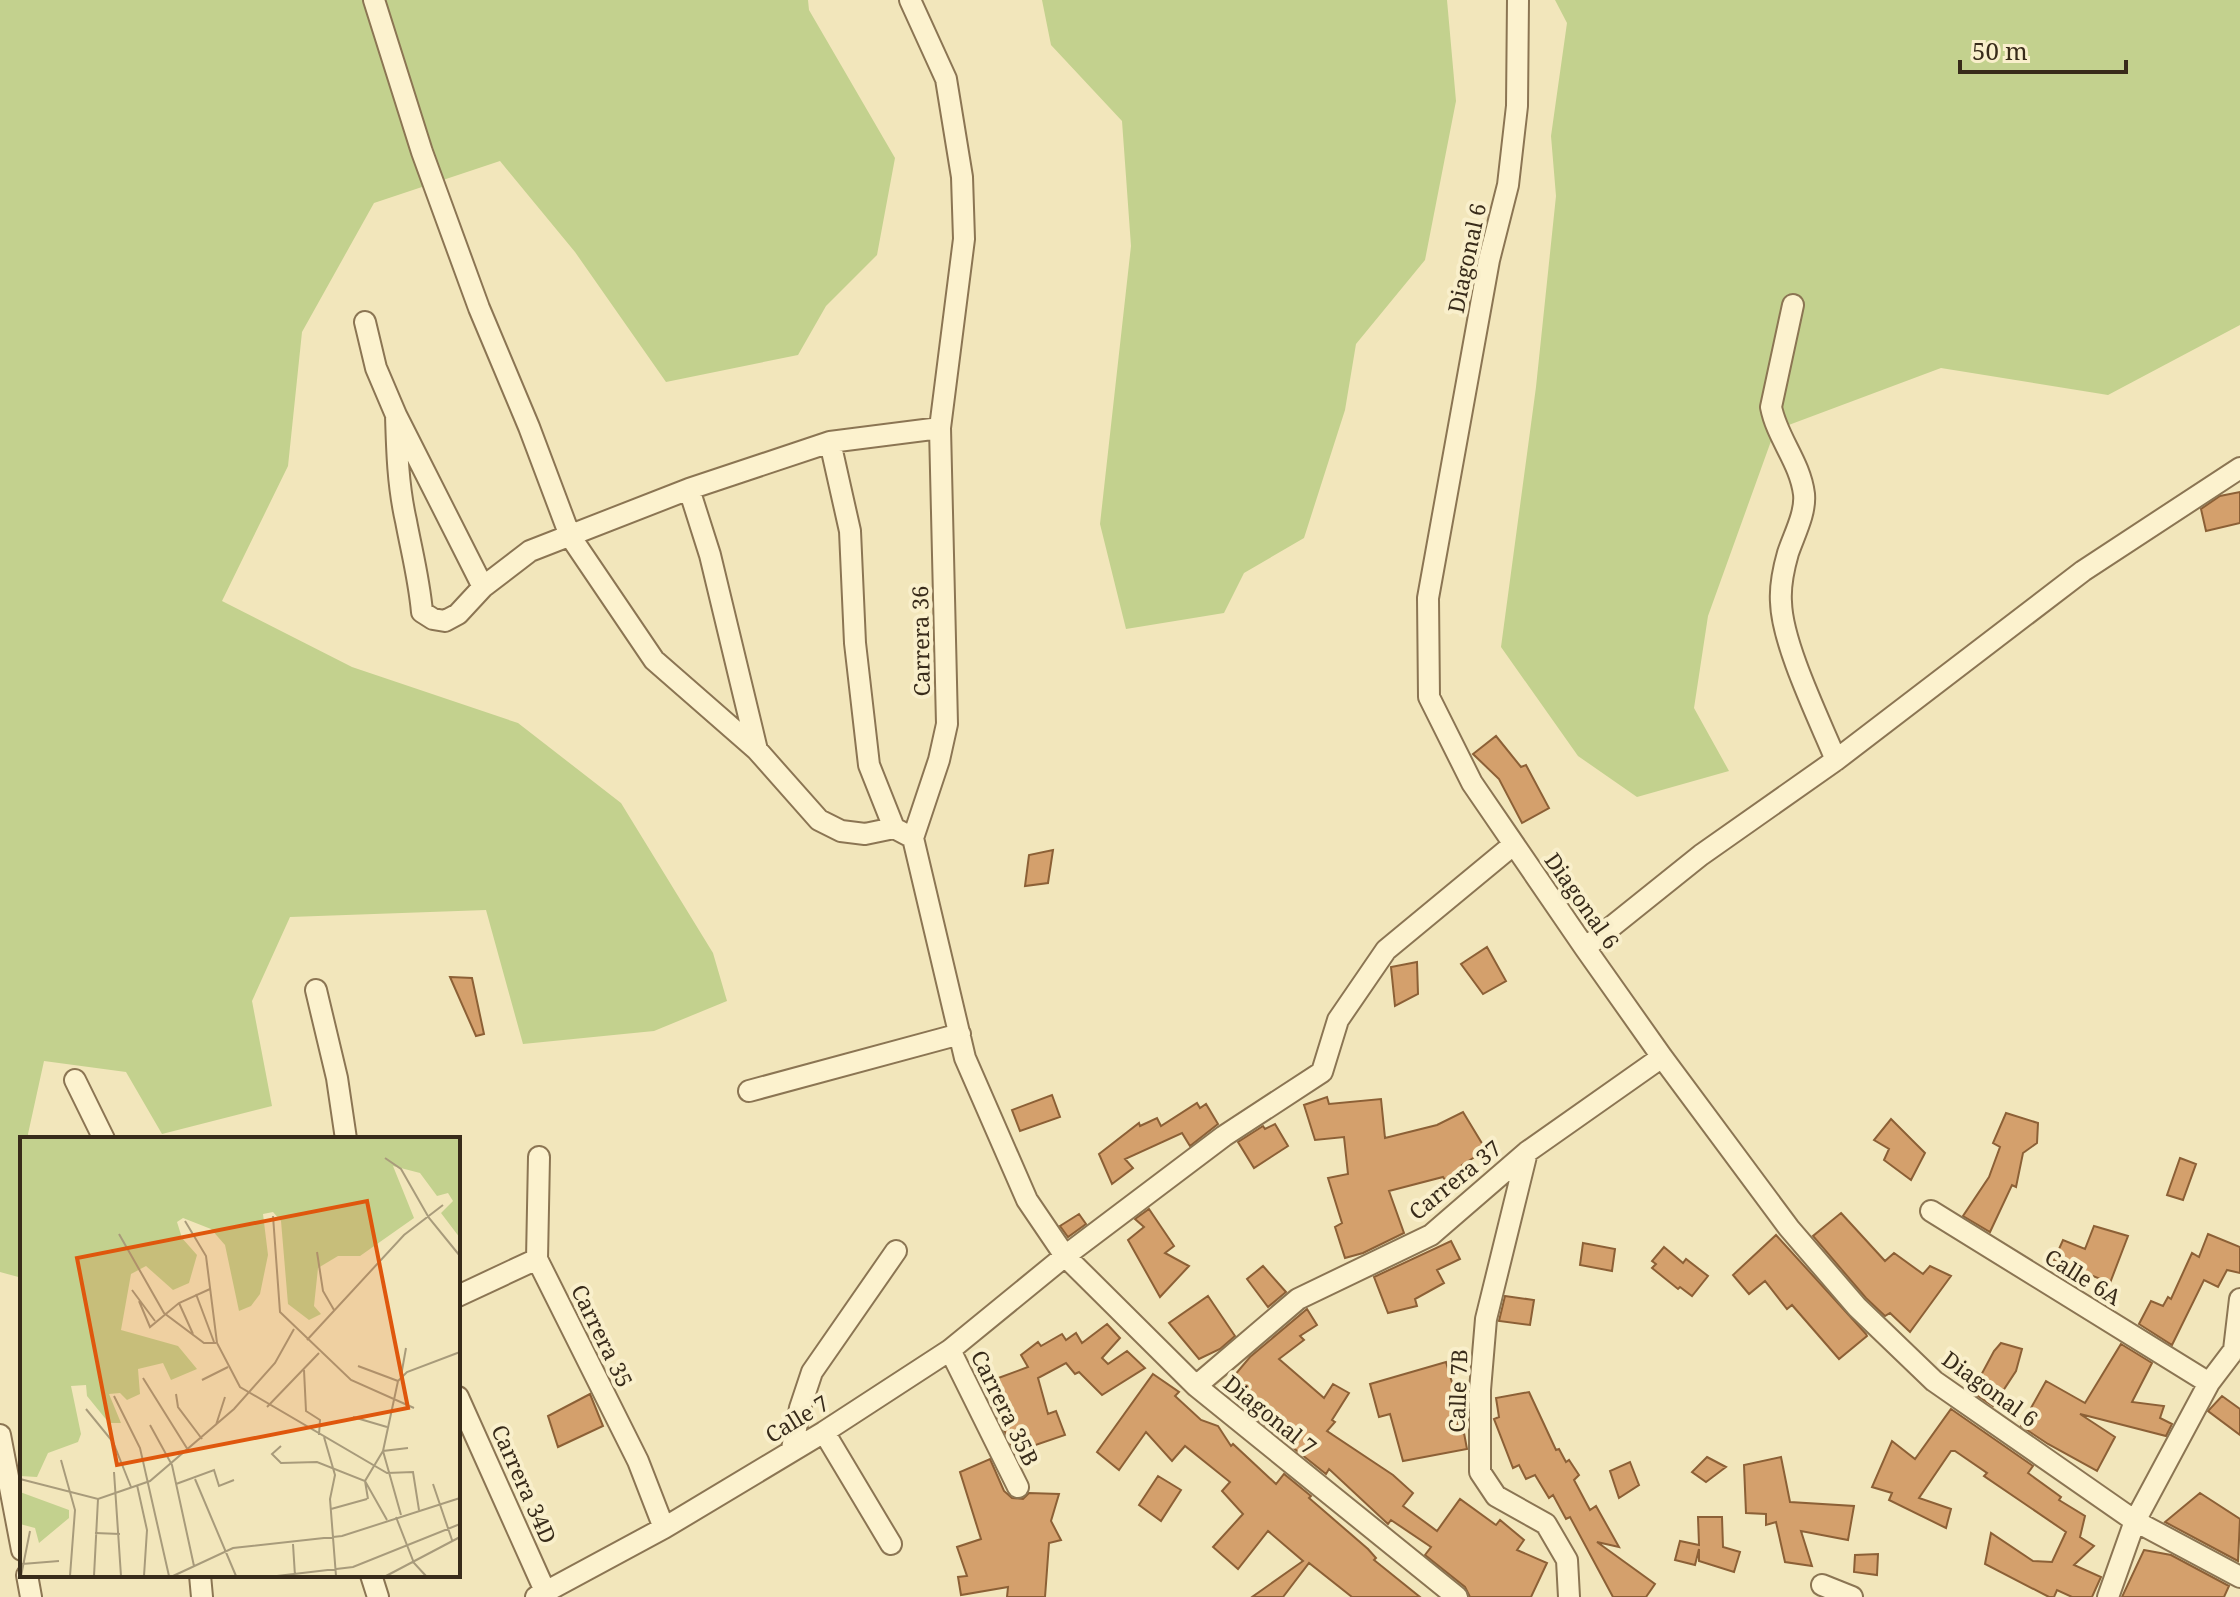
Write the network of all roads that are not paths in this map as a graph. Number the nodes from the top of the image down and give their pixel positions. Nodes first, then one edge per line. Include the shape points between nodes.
1 (374, 0) edge
2 (910, 0) edge
3 (1518, 0) edge
4 (1793, 305) dead end
5 (365, 322) dead end
6 (396, 415) junction
7 (940, 428) junction
8 (830, 442) junction
9 (2240, 468) edge
10 (689, 489) junction
11 (570, 536) junction
12 (483, 587) junction
13 (757, 750) junction
14 (1836, 760) junction
15 (894, 828) junction
16 (913, 838) junction
17 (1513, 845) junction
18 (1585, 948) junction
19 (316, 990) dead end
20 (960, 1034) junction
21 (1662, 1057) junction
22 (75, 1080) dead end
23 (749, 1091) dead end
24 (103, 1137) edge
25 (346, 1137) edge
26 (1527, 1152) junction
27 (539, 1157) dead end
28 (1931, 1211) dead end
29 (896, 1251) dead end
30 (1065, 1256) junction
31 (537, 1259) junction
32 (460, 1295) edge
33 (2240, 1299) edge
34 (2237, 1349) edge
35 (950, 1350) junction
36 (2209, 1383) junction
37 (1196, 1386) junction
38 (460, 1402) edge
39 (824, 1432) junction
40 (0, 1435) edge
41 (792, 1449) junction
42 (1018, 1487) dead end
43 (2135, 1521) junction
44 (664, 1528) junction
45 (20, 1540) edge
46 (891, 1544) dead end
47 (27, 1577) edge
48 (200, 1577) edge
49 (372, 1577) edge
50 (2240, 1577) edge
51 (1822, 1585) dead end
52 (541, 1594) edge
53 (31, 1597) edge
54 (202, 1597) edge
55 (378, 1597) edge
56 (1457, 1597) edge
57 (1569, 1597) edge
58 (1852, 1597) edge
59 (2108, 1597) edge

1 - 11 street via 473,294
2 - 7 street, Carrera 36 via 946,79 962,177 964,239
3 - 17 street, Diagonal 6 via 1517,106 1508,185 1489,260 1428,598 1429,697 1472,783
4 - 14 street via 1771,407 1804,495 1781,602 1789,639
5 - 6 street via 376,368
6 - 12 street
6 - 12 street via 398,471 422,612 445,621
7 - 8 street
7 - 16 street, Carrera 36 via 947,724
8 - 10 street
8 - 15 street via 850,531 855,643 869,765
9 - 14 street via 2083,571
10 - 11 street
10 - 13 street
11 - 12 street via 530,551
11 - 13 street via 654,660
13 - 15 street via 819,820 841,831 865,834
14 - 18 street via 1713,845
15 - 16 street
16 - 20 street
17 - 18 street, Diagonal 6
17 - 30 street, Calle 7 via 1386,950 1338,1020 1322,1072 1224,1136
18 - 21 street, Diagonal 6
19 - 25 street
20 - 23 street
20 - 30 street via 965,1058 1027,1200
21 - 26 street, Carrera 37
21 - 43 street, Diagonal 6 via 1789,1228 1857,1307 1934,1381
22 - 24 street
26 - 37 street, Carrera 37 via 1431,1235 1298,1299
26 - 57 street, Calle 7B via 1486,1319 1480,1472 1496,1496 1546,1524 1567,1560
27 - 31 street, Carrera 35
28 - 36 street, Calle 6A
29 - 41 street via 812,1372
30 - 35 street, Calle 7
30 - 37 street, Diagonal 7
31 - 32 street
31 - 44 street, Carrera 35 via 638,1461
33 - 34 street
34 - 36 street
35 - 39 street, Calle 7
35 - 42 street, Carrera 35B
36 - 43 street
37 - 56 street, Diagonal 7
38 - 52 street, Carrera 34D
39 - 41 street, Calle 7
39 - 46 street
40 - 45 street
41 - 44 street, Calle 7
43 - 50 street, Diagonal 6
43 - 59 street
44 - 52 street, Calle 7
47 - 53 street
48 - 54 street
49 - 55 street
51 - 58 street

